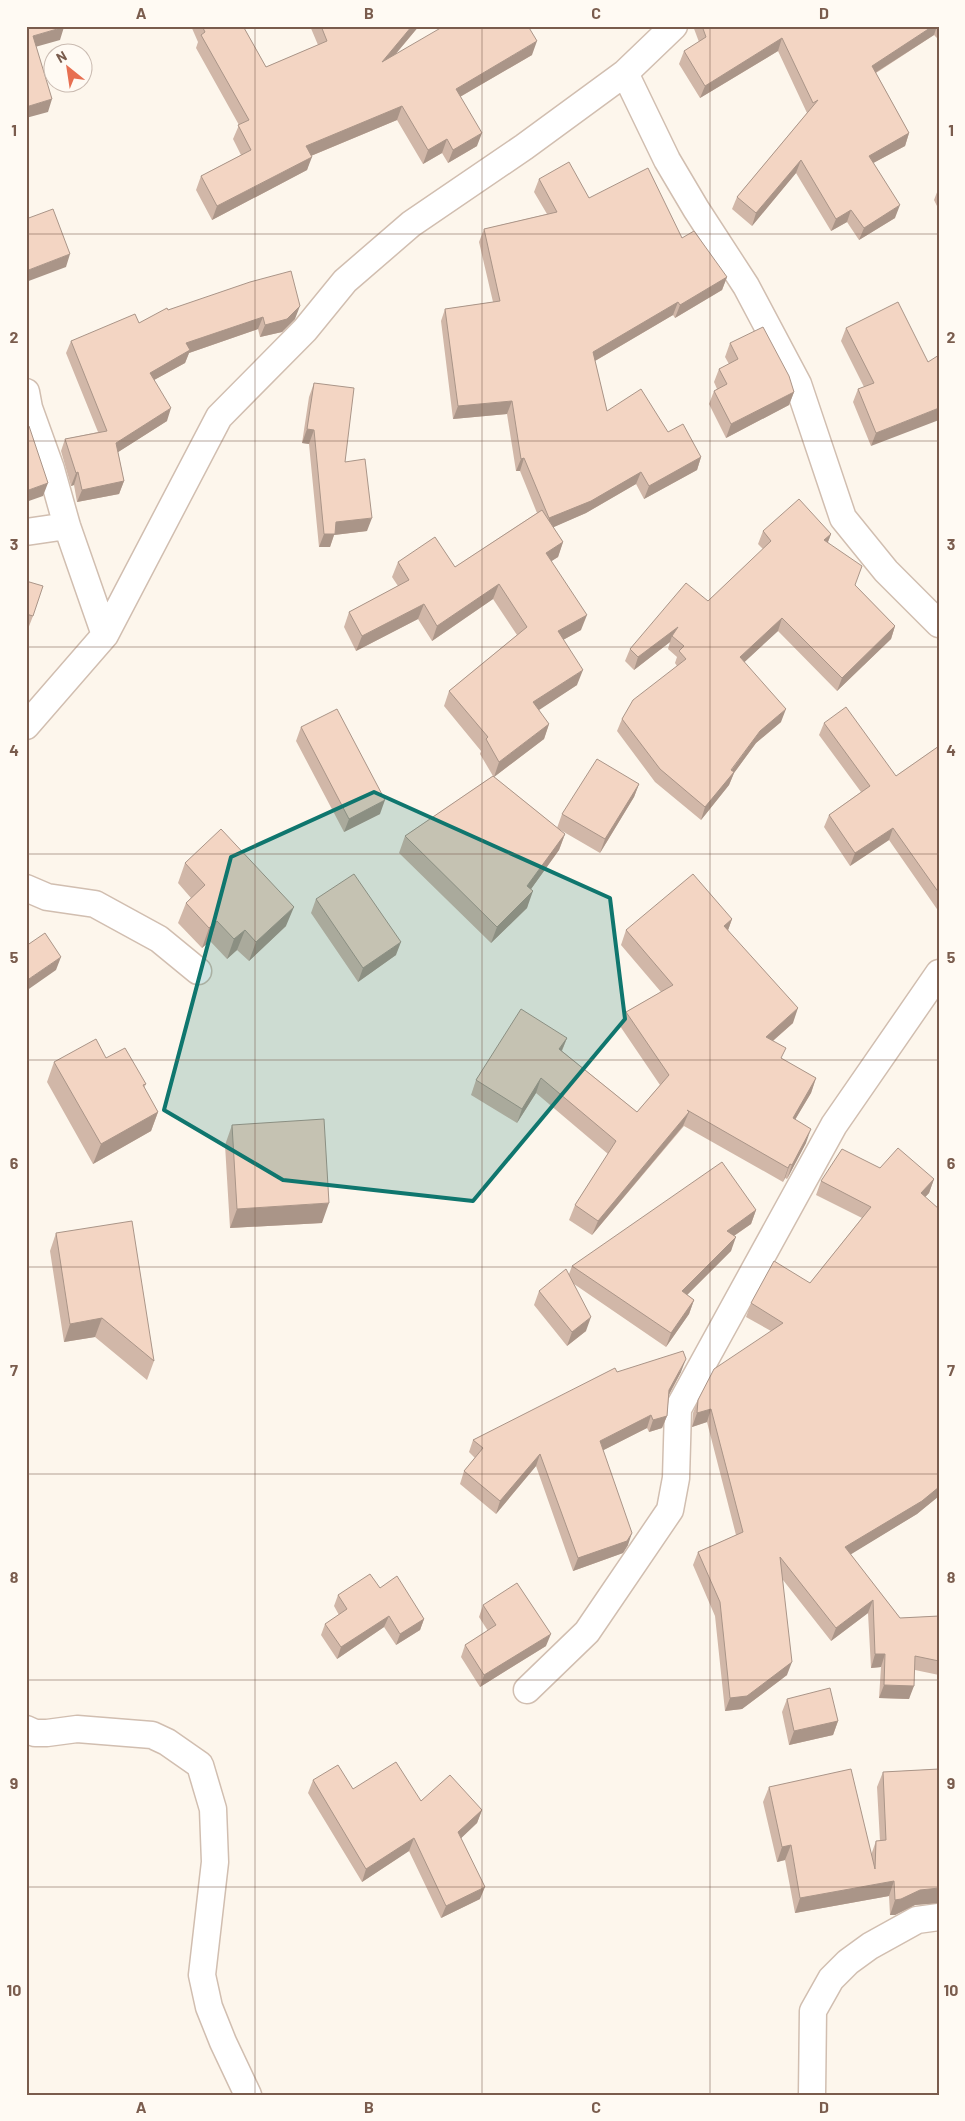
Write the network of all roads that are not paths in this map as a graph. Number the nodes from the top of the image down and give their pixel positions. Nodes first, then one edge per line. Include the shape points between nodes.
1 (674, 26) edge
2 (625, 73) junction
3 (26, 392) edge
4 (67, 526) junction
5 (26, 532) edge
6 (939, 624) edge
7 (105, 635) junction
8 (26, 726) edge
9 (26, 888) edge
10 (198, 971) dead end
11 (939, 973) edge
12 (527, 1690) dead end
13 (26, 1729) edge
14 (939, 1917) edge
15 (248, 2095) edge
16 (812, 2095) edge

1 - 2 street
2 - 6 street via 667,160 746,286 798,384 843,518 886,571
2 - 7 street via 411,224 345,281 304,330 220,418
3 - 4 street
4 - 5 street
4 - 7 street
7 - 8 street
9 - 10 street via 47,897 95,904 159,939
11 - 12 street via 834,1125 678,1409 676,1478 670,1510 587,1632
13 - 15 street via 48,1734 77,1729 152,1735 200,1765 213,1809 216,1862 202,1975 209,2007
14 - 16 street via 917,1920 870,1946 831,1979 813,2011

